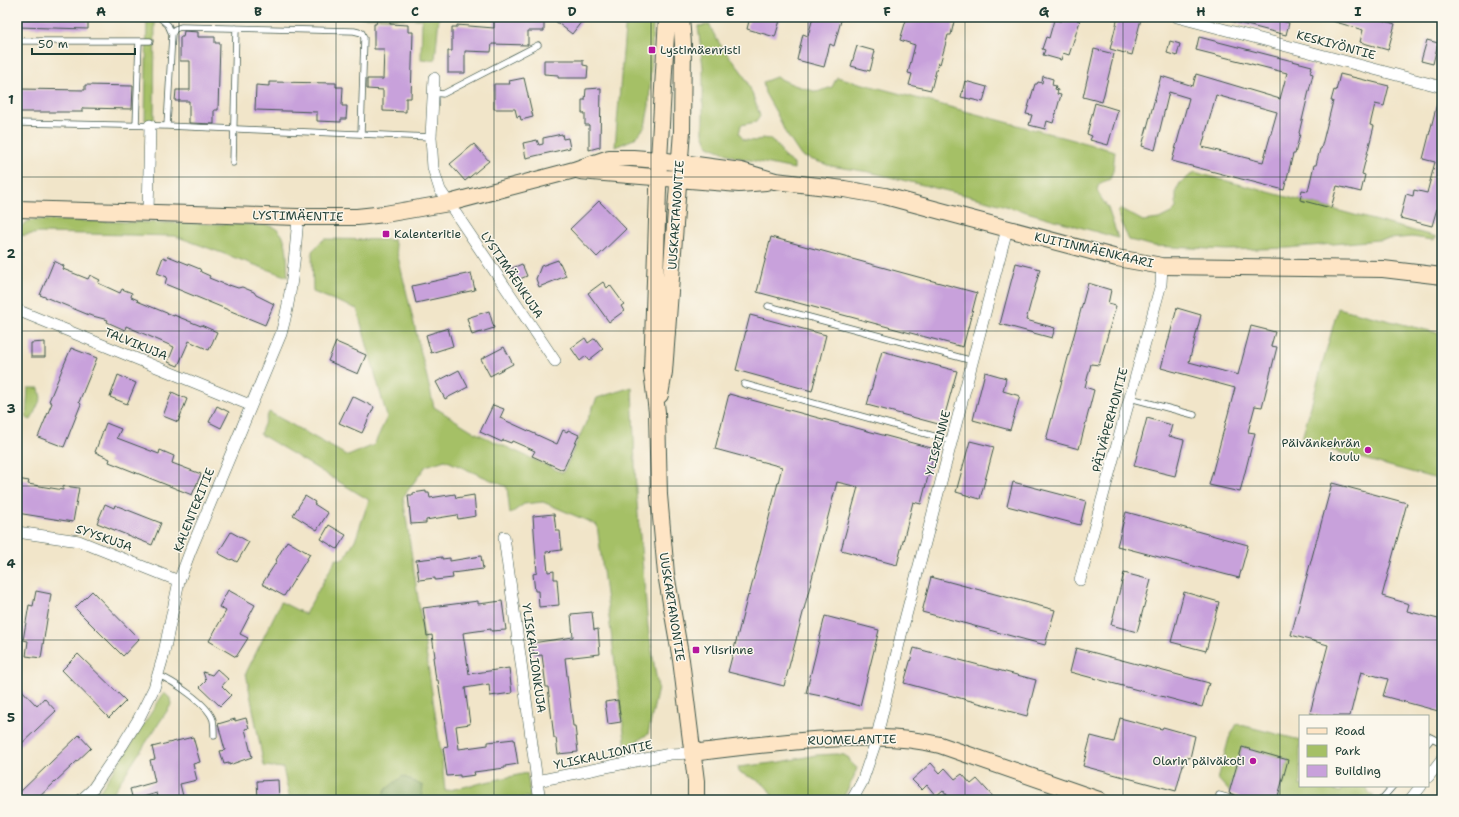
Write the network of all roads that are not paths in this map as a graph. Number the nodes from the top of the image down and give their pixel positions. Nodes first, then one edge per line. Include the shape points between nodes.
1 (159, 17) edge
2 (667, 17) edge
3 (681, 17) edge
4 (1177, 17) edge
5 (236, 28) junction
6 (172, 34) junction
7 (19, 41) dead end
8 (139, 41) junction
9 (150, 41) dead end
10 (538, 45) dead end
11 (434, 78) dead end
12 (1442, 87) edge
13 (433, 93) junction
14 (17, 123) edge
15 (136, 125) junction
16 (150, 125) junction
17 (167, 126) junction
18 (234, 128) junction
19 (361, 134) junction
20 (431, 137) junction
21 (659, 160) junction
22 (233, 163) dead end
23 (680, 163) junction
24 (574, 170) junction
25 (658, 178) junction
26 (678, 180) junction
27 (775, 181) junction
28 (449, 203) junction
29 (17, 209) edge
30 (148, 213) junction
31 (298, 216) junction
32 (1007, 229) junction
33 (1162, 266) junction
34 (1442, 276) edge
35 (768, 306) dead end
36 (17, 310) edge
37 (555, 361) dead end
38 (973, 361) junction
39 (744, 384) dead end
40 (1130, 398) junction
41 (245, 403) dead end
42 (657, 412) junction
43 (1194, 415) dead end
44 (952, 441) junction
45 (17, 532) edge
46 (504, 537) dead end
47 (1080, 580) dead end
48 (180, 581) junction
49 (158, 676) junction
50 (214, 736) dead end
51 (876, 737) junction
52 (1430, 737) edge
53 (1442, 743) edge
54 (692, 753) junction
55 (1442, 759) edge
56 (1429, 776) edge
57 (537, 782) junction
58 (1392, 787) edge
59 (1420, 787) edge
60 (93, 795) edge
61 (1067, 795) edge
62 (1219, 795) dead end
63 (81, 800) edge
64 (540, 800) edge
65 (696, 800) edge
66 (852, 800) edge
67 (1099, 800) edge
68 (1237, 800) edge
69 (1381, 800) edge
70 (1410, 800) edge

1 - 6 lane via 168,25
2 - 21 street, UUSKARTANONTIE
3 - 23 street, UUSKARTANONTIE via 683,95
4 - 12 street, KESKIYÖNTIE
5 - 6 lane via 180,27
5 - 18 lane
5 - 19 lane via 362,33 364,38
6 - 17 lane
7 - 8 lane
8 - 9 lane
8 - 15 lane
10 - 13 lane via 444,94
11 - 13 street, LYSTIMÄENKUJA
13 - 20 street, LYSTIMÄENKUJA
14 - 15 lane
15 - 16 lane
16 - 17 lane
16 - 30 street
17 - 18 lane
18 - 19 lane
18 - 22 lane
19 - 20 lane
20 - 28 street, LYSTIMÄENKUJA via 433,168 440,190
21 - 23 street, LYSTIMÄENTIE
21 - 24 street, LYSTIMÄENTIE via 609,158
21 - 25 street, UUSKARTANONTIE
23 - 26 street, UUSKARTANONTIE
23 - 27 street, KUITINMÄENKAARI via 741,171
24 - 25 street, LYSTIMÄENTIE
24 - 28 street, LYSTIMÄENTIE
25 - 26 street, LYSTIMÄENTIE
25 - 42 street, UUSKARTANONTIE via 652,371
26 - 27 street, KUITINMÄENKAARI via 739,184
26 - 42 street, UUSKARTANONTIE via 664,372
27 - 32 street, KUITINMÄENKAARI via 885,196
28 - 31 street, LYSTIMÄENTIE via 385,214
28 - 37 street, LYSTIMÄENKUJA
29 - 30 street, LYSTIMÄENTIE
30 - 31 street, LYSTIMÄENTIE
31 - 48 street, KALENTERITIE via 292,286 281,334
32 - 33 street, KUITINMÄENKAARI via 1117,258
32 - 38 street, YLISRINNE
33 - 34 street, KUITINMÄENKAARI via 1383,269
33 - 40 street, PÄIVÄPERHONTIE via 1161,284
35 - 38 lane
36 - 41 street, TALVIKUJA
38 - 44 street, YLISRINNE
39 - 44 lane
40 - 43 lane
40 - 47 street, PÄIVÄPERHONTIE
42 - 54 street, UUSKARTANONTIE via 659,495 666,574 681,660
44 - 51 street, YLISRINNE
45 - 48 street, SYYSKUJA via 79,541
46 - 57 street, YLISKALLIONKUJA
48 - 49 street, KALENTERITIE
49 - 50 lane via 168,679 207,709 213,720
49 - 60 street, KALENTERITIE via 138,720
51 - 54 street, RUOMELANTIE via 779,742
51 - 61 street, RUOMELANTIE via 919,740 940,745
51 - 66 street, YLISRINNE via 862,782
52 - 53 lane
54 - 57 street, YLISKALLIONTIE via 670,754
54 - 65 street, UUSKARTANONTIE
55 - 56 street
57 - 64 street
58 - 69 lane
59 - 70 street
60 - 63 street, KALENTERITIE
61 - 67 street, RUOMELANTIE
62 - 68 lane

